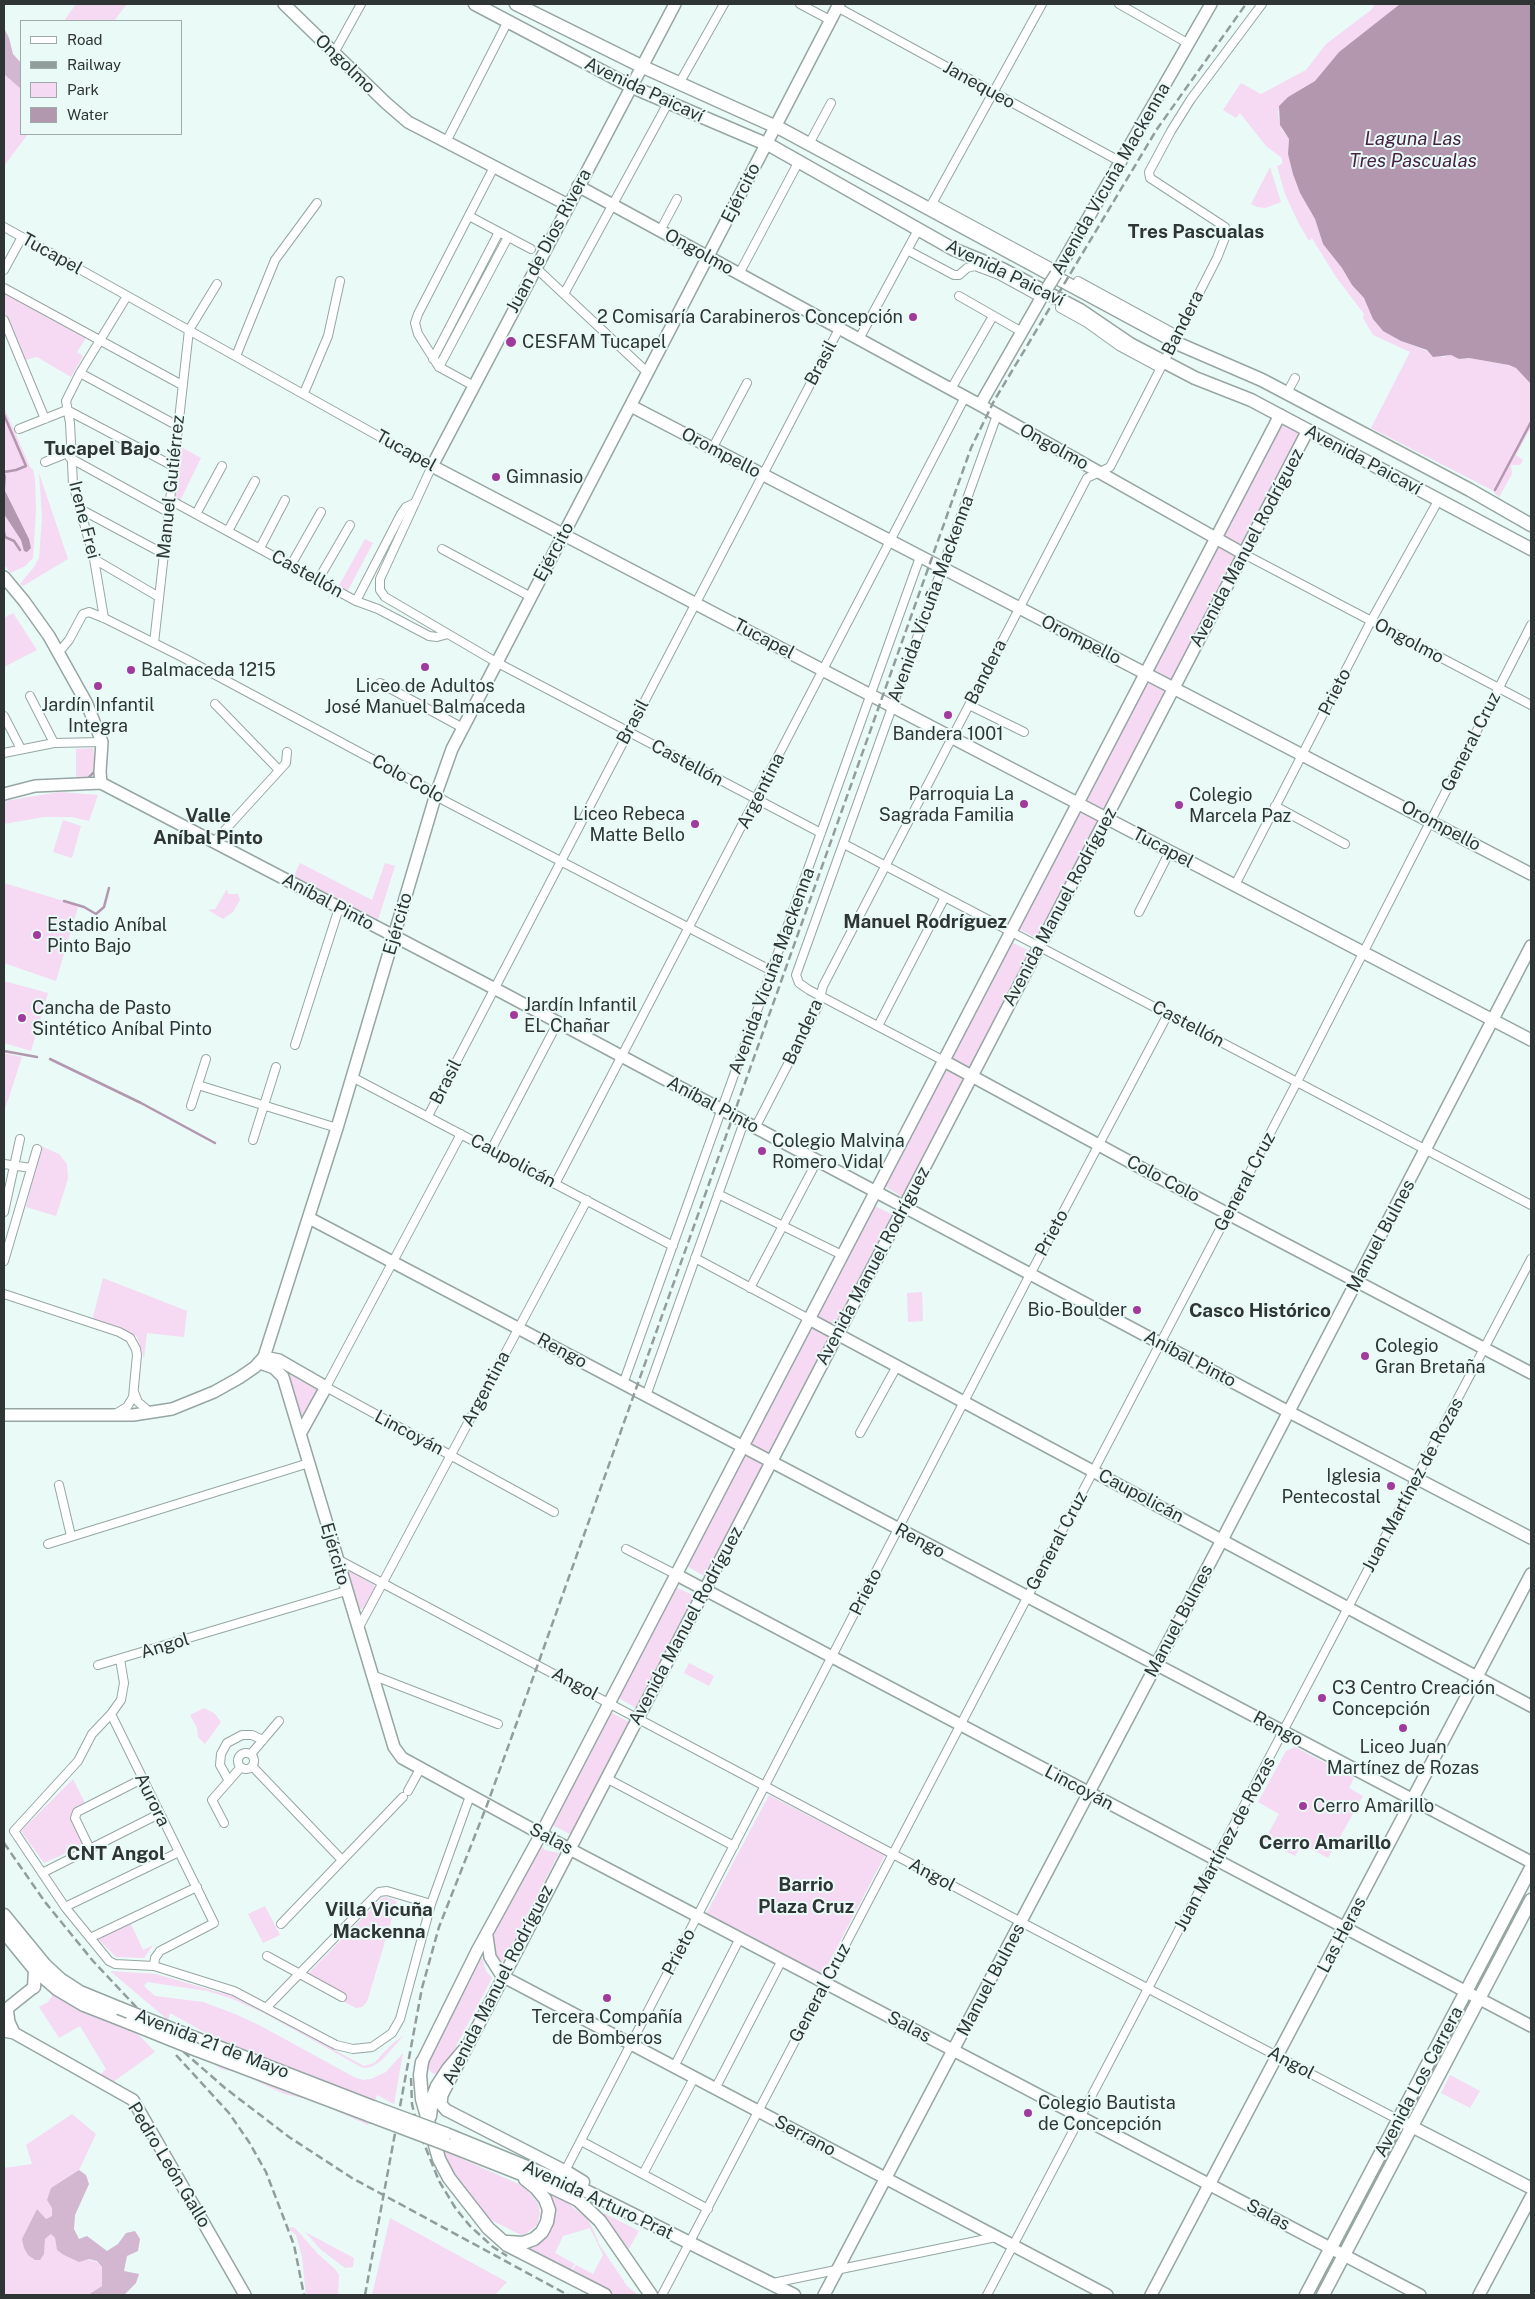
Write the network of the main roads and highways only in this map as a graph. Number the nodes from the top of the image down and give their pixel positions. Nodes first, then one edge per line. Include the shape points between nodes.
1 (284, 4) edge
2 (474, 4) edge
3 (518, 4) edge
4 (675, 4) edge
5 (1211, 4) edge
6 (838, 5) edge
7 (641, 66) junction
8 (630, 86) junction
9 (775, 126) junction
10 (766, 143) junction
11 (578, 186) junction
12 (568, 205) junction
13 (707, 257) junction
14 (1292, 396) junction
15 (980, 405) junction
16 (631, 406) junction
17 (1280, 415) junction
18 (1308, 430) junction
19 (432, 466) joint
20 (1531, 525) edge
21 (564, 534) junction
22 (1216, 539) junction
23 (1531, 549) edge
24 (1244, 554) junction
25 (4, 577) edge
26 (1146, 673) junction
27 (1174, 688) junction
28 (102, 783) junction
29 (4, 794) edge
30 (1078, 803) junction
31 (1106, 818) junction
32 (1531, 874) edge
33 (395, 937) junction
34 (1531, 946) edge
35 (1493, 1020) junction
36 (1531, 1040) edge
37 (944, 1061) junction
38 (972, 1076) junction
39 (875, 1192) junction
40 (903, 1208) junction
41 (310, 1218) junction
42 (1358, 1281) junction
43 (809, 1318) junction
44 (837, 1334) junction
45 (262, 1360) junction
46 (1531, 1373) edge
47 (1289, 1412) junction
48 (4, 1415) edge
49 (300, 1434) junction
50 (742, 1447) junction
51 (770, 1462) junction
52 (1531, 1538) edge
53 (1222, 1540) junction
54 (676, 1574) junction
55 (1531, 1574) edge
56 (704, 1590) junction
57 (1156, 1665) junction
58 (1477, 1678) junction
59 (1531, 1706) edge
60 (400, 1756) joint
61 (1089, 1793) junction
62 (1413, 1799) junction
63 (541, 1834) junction
64 (569, 1848) junction
65 (1531, 1862) edge
66 (1531, 1868) edge
67 (1531, 1900) edge
68 (4, 1915) edge
69 (1345, 1928) junction
70 (4, 1932) edge
71 (487, 1934) junction
72 (35, 1970) junction
73 (502, 1976) junction
74 (50, 1984) junction
75 (34, 1987) junction
76 (1466, 1992) junction
77 (1480, 1999) junction
78 (6, 2010) edge
79 (1531, 2026) edge
80 (9, 2032) edge
81 (464, 2050) junction
82 (953, 2050) junction
83 (422, 2062) joint
84 (441, 2104) joint
85 (372, 2111) junction
86 (1399, 2120) junction
87 (430, 2126) junction
88 (1412, 2127) junction
89 (447, 2139) junction
90 (511, 2169) junction
91 (565, 2171) joint
92 (886, 2178) junction
93 (1210, 2185) junction
94 (1531, 2188) edge
95 (1531, 2197) edge
96 (622, 2208) junction
97 (500, 2240) junction
98 (1331, 2248) junction
99 (1344, 2255) junction
100 (773, 2289) edge
101 (245, 2295) edge
102 (605, 2295) edge
103 (651, 2295) edge
104 (794, 2295) edge
105 (824, 2295) edge
106 (1107, 2295) edge
107 (1151, 2295) edge
108 (1306, 2295) edge
109 (1323, 2295) edge
110 (1420, 2295) edge
111 (1479, 2295) edge

1 - 12 main road, Ongolmo via 397,113 415,126
2 - 8 main road, Avenida Paicaví
3 - 7 main road, Avenida Paicaví
4 - 7 main road, Juan de Dios Rivera
5 - 15 main road, Avenida Vicuña Mackenna, bridge
6 - 9 main road, Ejército
7 - 8 main road, Juan de Dios Rivera
7 - 9 main road, Avenida Paicaví
8 - 10 main road, Avenida Paicaví
8 - 11 main road, Juan de Dios Rivera
9 - 10 main road, Ejército
9 - 14 main road, Avenida Paicaví via 931,206 1204,356
10 - 13 main road, Ejército
10 - 17 main road, Avenida Paicaví via 960,253 1002,269 1092,317 1162,365 1242,396
11 - 12 main road, Juan de Dios Rivera
11 - 13 main road, Ongolmo
12 - 19 main road, Juan de Dios Rivera
13 - 15 main road, Ongolmo
13 - 16 main road, Ejército
14 - 17 main road
14 - 20 main road, Avenida Paicaví
15 - 22 main road, Ongolmo
16 - 21 main road, Ejército
16 - 26 main road, Orompello
17 - 18 main road, Avenida Paicaví
17 - 22 main road, Avenida Manuel Rodríguez
18 - 23 main road, Avenida Paicaví
18 - 24 main road, Avenida Manuel Rodríguez
19 - 21 main road, Tucapel
21 - 30 main road, Tucapel
21 - 33 main road, Ejército via 446,765
22 - 24 main road, Ongolmo
22 - 26 main road, Avenida Manuel Rodríguez
24 - 27 main road, Avenida Manuel Rodríguez
25 - 28 main road via 59,652 87,704 102,742
26 - 27 main road, Orompello
26 - 30 main road, Avenida Manuel Rodríguez
27 - 31 main road, Avenida Manuel Rodríguez
27 - 32 main road, Orompello
28 - 29 main road via 35,786
28 - 33 main road, Aníbal Pinto
30 - 31 main road, Tucapel
30 - 37 main road, Avenida Manuel Rodríguez
31 - 35 main road, Tucapel
31 - 38 main road, Avenida Manuel Rodríguez
33 - 39 main road, Aníbal Pinto
33 - 41 main road, Ejército
34 - 35 main road, Manuel Bulnes
35 - 36 main road, Tucapel
35 - 42 main road, Manuel Bulnes
37 - 38 main road, Colo Colo
37 - 39 main road, Avenida Manuel Rodríguez
38 - 40 main road, Avenida Manuel Rodríguez
38 - 42 main road, Colo Colo
39 - 40 main road, Aníbal Pinto
39 - 43 main road, Avenida Manuel Rodríguez
40 - 44 main road, Avenida Manuel Rodríguez
40 - 47 main road, Aníbal Pinto
41 - 45 main road, Ejército
41 - 50 main road, Rengo
42 - 46 main road, Colo Colo
42 - 47 main road, Manuel Bulnes
43 - 44 main road, Caupolicán
43 - 50 main road, Avenida Manuel Rodríguez
44 - 51 main road, Avenida Manuel Rodríguez
44 - 53 main road, Caupolicán
45 - 48 main road via 239,1378 188,1404 150,1413
45 - 49 main road, Ejército via 283,1378
45 - 49 main road, Lincoyán via 278,1360 326,1387
47 - 52 main road, Aníbal Pinto
47 - 53 main road, Manuel Bulnes
49 - 60 main road, Ejército via 394,1746
50 - 51 main road, Rengo
50 - 54 main road, Avenida Manuel Rodríguez
51 - 56 main road, Avenida Manuel Rodríguez
51 - 57 main road, Rengo
53 - 57 main road, Manuel Bulnes
53 - 58 main road, Caupolicán
54 - 56 main road, Lincoyán
54 - 63 main road, Avenida Manuel Rodríguez
55 - 58 main road, Las Heras
56 - 61 main road, Lincoyán
56 - 64 main road, Avenida Manuel Rodríguez
57 - 61 main road, Manuel Bulnes
57 - 62 main road, Rengo
58 - 59 main road, Caupolicán
58 - 62 main road, Las Heras
60 - 63 main road, Salas
61 - 69 main road, Lincoyán
61 - 82 main road, Manuel Bulnes
62 - 65 main road, Rengo
62 - 69 main road, Las Heras
63 - 64 main road, Salas
63 - 71 main road, Avenida Manuel Rodríguez
64 - 73 main road, Avenida Manuel Rodríguez
64 - 82 main road, Salas
66 - 76 main road, Avenida Los Carrera
67 - 77 main road, Avenida Los Carrera
68 - 85 main road, Avenida 21 de Mayo, bridge via 41,1961 60,1979 89,1997
69 - 76 main road, Lincoyán
69 - 93 main road, Las Heras
70 - 72 main road, Avenida 21 de Mayo
71 - 73 main road via 490,1957
71 - 83 main road, Avenida Manuel Rodríguez
72 - 74 main road, Avenida 21 de Mayo
72 - 75 main road
73 - 81 main road, Avenida Manuel Rodríguez
73 - 92 main road, Serrano
74 - 75 main road
74 - 85 main road, Avenida 21 de Mayo, bridge via 74,2000 197,2050
75 - 78 main road
76 - 77 main road, Lincoyán
76 - 86 main road, Avenida Los Carrera
77 - 79 main road, Lincoyán
77 - 88 main road, Avenida Los Carrera
78 - 80 main road, Pedro León Gallo
80 - 101 main road, Pedro León Gallo via 136,2104
81 - 84 main road, Avenida Manuel Rodríguez via 442,2095
81 - 87 main road via 437,2086 430,2105
82 - 92 main road, Manuel Bulnes
82 - 93 main road, Salas
83 - 87 main road via 421,2088
84 - 91 main road, Avenida Arturo Prat via 446,2110
85 - 89 main road, Avenida 21 de Mayo, bridge
86 - 88 main road, Angol
86 - 98 main road, Avenida Los Carrera
87 - 97 main road via 445,2172
88 - 94 main road, Angol
88 - 99 main road, Avenida Los Carrera
89 - 90 main road, Avenida Arturo Prat
89 - 96 main road, Avenida Arturo Prat via 568,2183
90 - 97 main road via 543,2195 548,2206 548,2218 542,2232 528,2242
90 - 103 main road, Avenida Arturo Prat via 562,2191 586,2206
91 - 96 main road
92 - 105 main road, Manuel Bulnes
92 - 106 main road, Serrano
93 - 98 main road, Salas
93 - 107 main road, Las Heras
95 - 111 main road
96 - 100 main road, Avenida Arturo Prat
97 - 102 main road
98 - 99 main road, Salas
98 - 108 main road, Avenida Los Carrera
99 - 109 main road, Avenida Los Carrera
99 - 110 main road, Salas
100 - 104 main road, Avenida Arturo Prat

